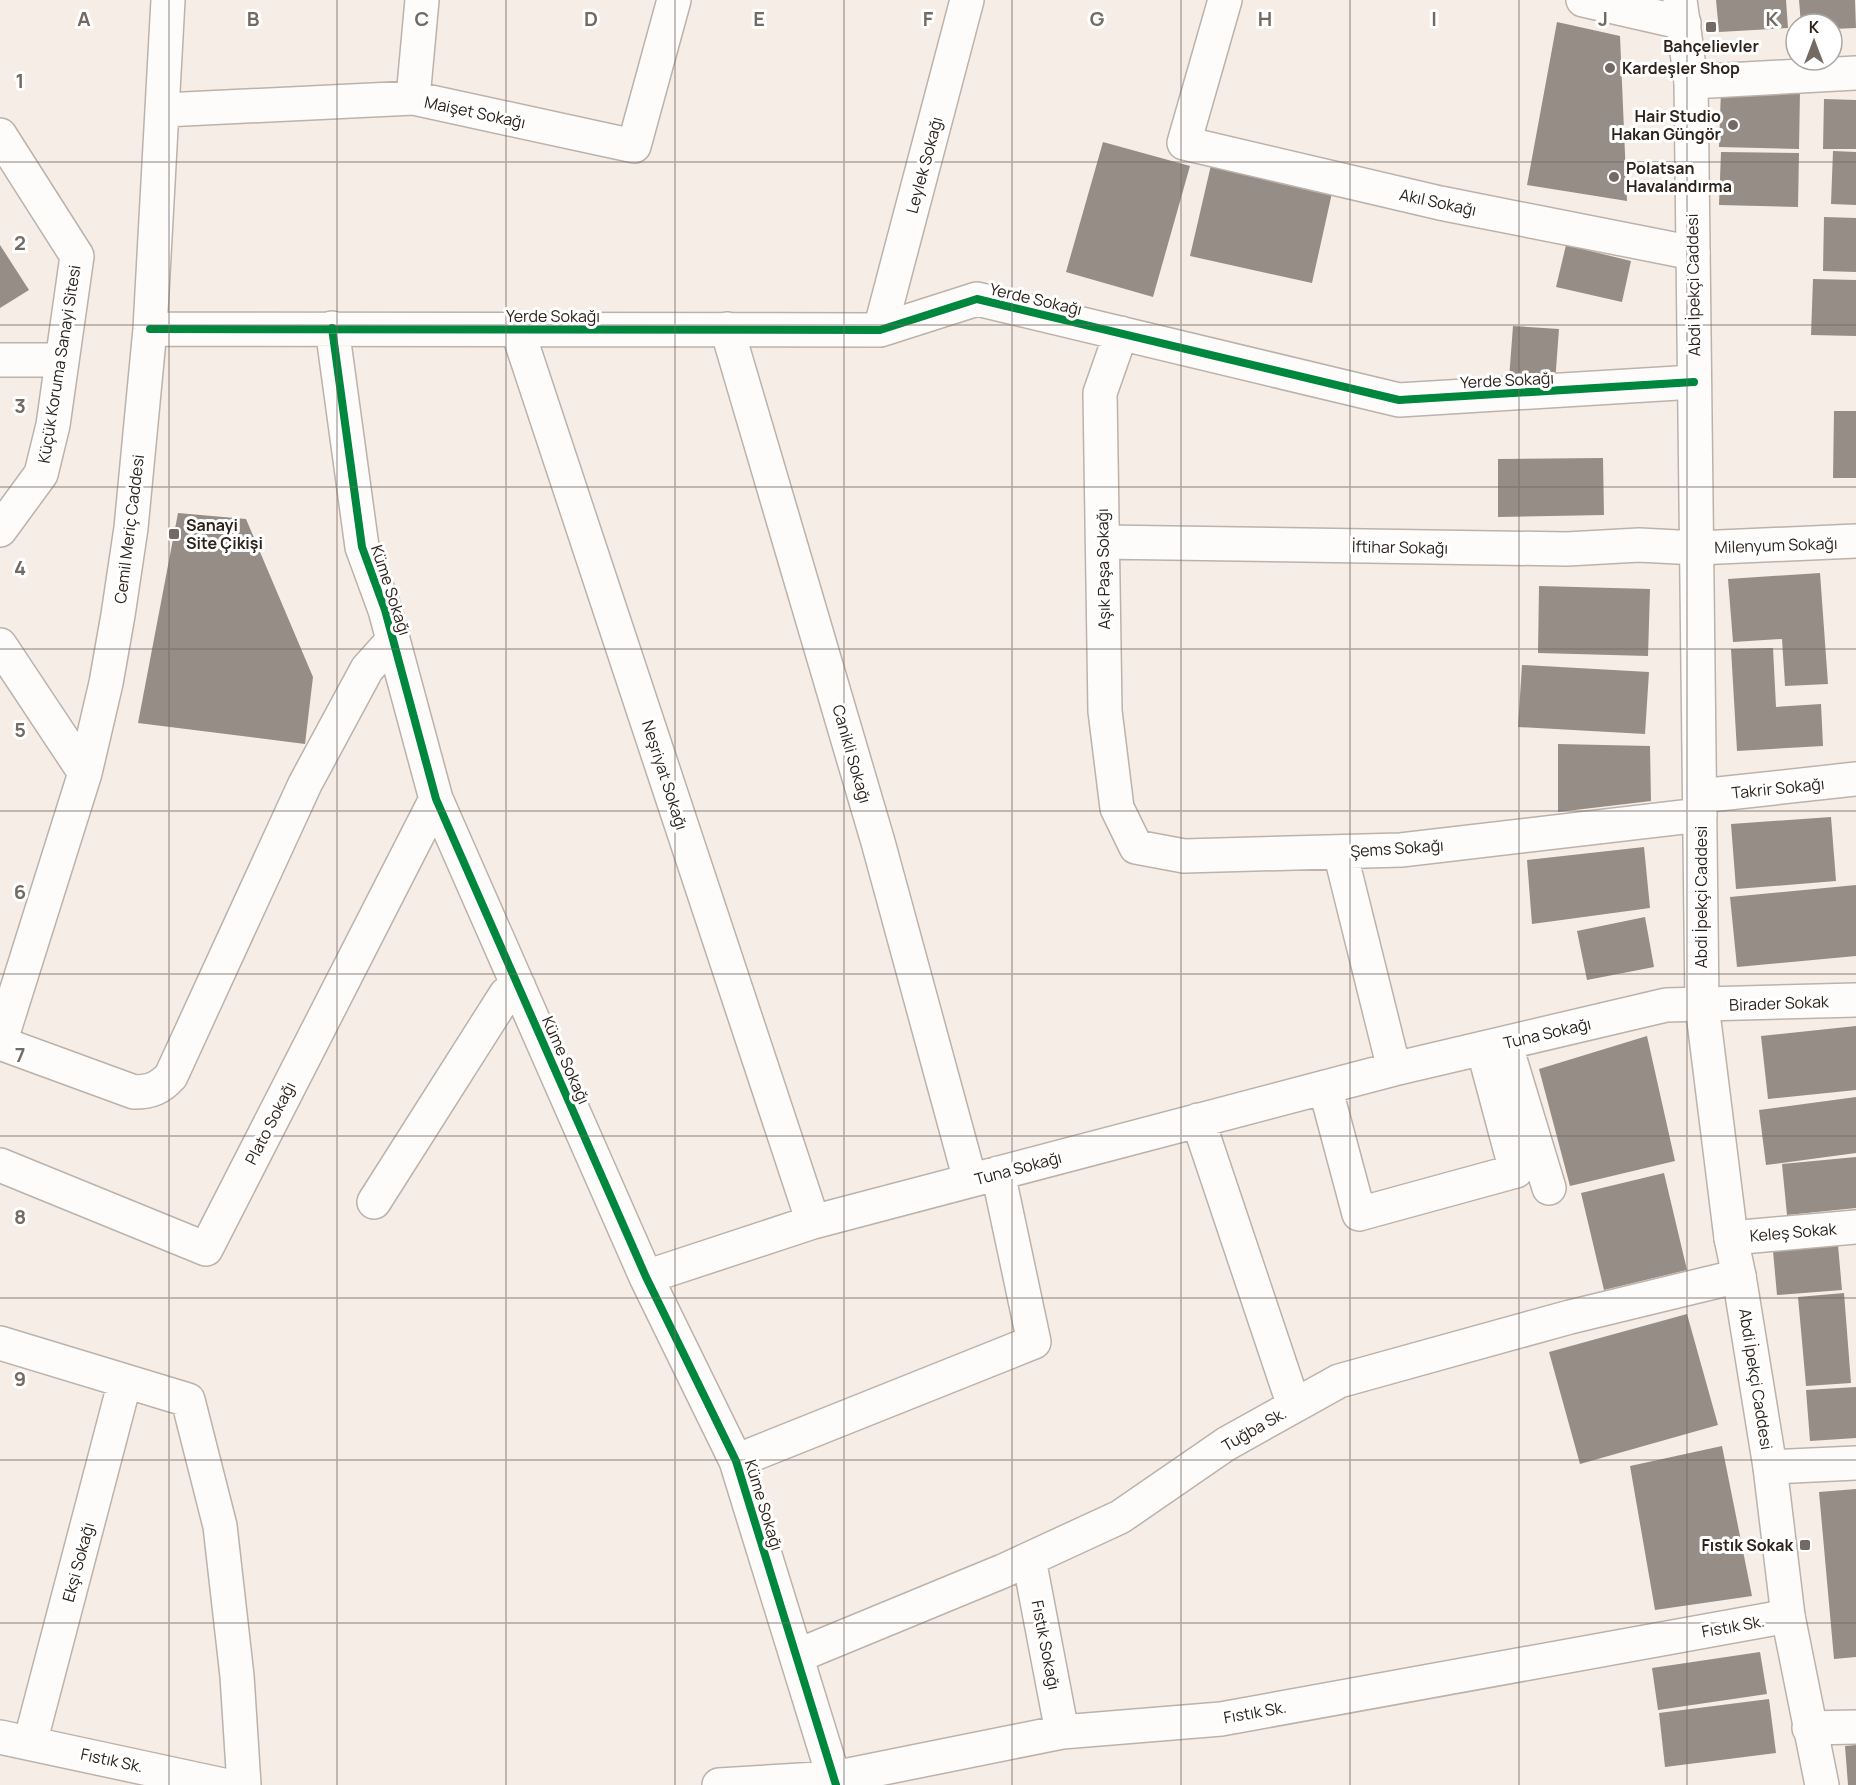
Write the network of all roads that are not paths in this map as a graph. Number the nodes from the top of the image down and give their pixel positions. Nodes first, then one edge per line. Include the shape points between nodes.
1 (168, 0) edge
2 (422, 0) edge
3 (674, 0) edge
4 (967, 0) edge
5 (1225, 0) edge
6 (1582, 0) edge
7 (1682, 11) edge
8 (1856, 73) edge
9 (1690, 82) junction
10 (413, 98) junction
11 (164, 110) junction
12 (0, 135) edge
13 (1693, 253) junction
14 (332, 328) junction
15 (150, 329) junction
16 (517, 329) junction
17 (727, 329) junction
18 (880, 330) junction
19 (1122, 333) junction
20 (0, 360) edge
21 (62, 360) junction
22 (1694, 382) junction
23 (0, 531) edge
24 (1856, 541) edge
25 (1103, 542) junction
26 (1697, 548) junction
27 (393, 640) junction
28 (0, 645) edge
29 (85, 773) junction
30 (1856, 779) edge
31 (436, 799) junction
32 (1700, 806) junction
33 (1117, 808) joint
34 (1340, 852) junction
35 (519, 987) junction
36 (1856, 1000) edge
37 (1702, 1005) junction
38 (0, 1043) edge
39 (1494, 1046) junction
40 (1394, 1069) junction
41 (1325, 1087) junction
42 (1198, 1120) junction
43 (0, 1165) edge
44 (984, 1177) junction
45 (1549, 1188) dead end
46 (374, 1202) dead end
47 (813, 1222) junction
48 (1856, 1227) edge
49 (1731, 1238) junction
50 (1739, 1276) junction
51 (646, 1277) junction
52 (0, 1343) edge
53 (125, 1381) junction
54 (1294, 1406) junction
55 (736, 1461) junction
56 (1856, 1463) edge
57 (1770, 1467) junction
58 (1029, 1559) junction
59 (1788, 1616) junction
60 (796, 1656) junction
61 (1856, 1726) edge
62 (1809, 1728) junction
63 (1062, 1732) junction
64 (15, 1740) edge
65 (835, 1782) edge
66 (223, 1785) edge
67 (244, 1785) edge
68 (719, 1785) edge
69 (1822, 1785) edge

1 - 11 street, Cemil Meriç Caddesi
2 - 10 street
3 - 10 street, Maişet Sokağı via 634,146
4 - 18 street, Leylek Sokağı
5 - 13 street, Akıl Sokağı via 1184,143 1440,203
6 - 7 street
7 - 9 street, Abdi İpekçi Caddesi
8 - 9 street
9 - 13 street, Abdi İpekçi Caddesi
10 - 11 street, Maişet Sokağı
11 - 15 street, Cemil Meriç Caddesi
12 - 21 street, Küçük Koruma Sanayi Sitesi via 77,256
13 - 22 street, Abdi İpekçi Caddesi
14 - 15 street, Yerde Sokağı
14 - 16 street, Yerde Sokağı
14 - 27 street, Küme Sokağı via 362,547
15 - 29 street, Cemil Meriç Caddesi via 125,572 106,683
16 - 17 street, Yerde Sokağı
16 - 47 street, Neşriyat Sokağı
17 - 18 street, Yerde Sokağı
17 - 44 street, Canikli Sokağı via 878,842
18 - 19 street, Yerde Sokağı via 977,299
19 - 22 street, Yerde Sokağı via 1399,400
19 - 25 street, Aşık Paşa Sokağı via 1100,393
20 - 21 street
21 - 23 street, Küçük Koruma Sanayi Sitesi via 41,474
22 - 26 street, Abdi İpekçi Caddesi
24 - 26 street, Milenyum Sokağı
25 - 26 street, İftihar Sokağı
25 - 33 street, Aşık Paşa Sokağı via 1105,711
26 - 32 street, Abdi İpekçi Caddesi
27 - 31 street, Küme Sokağı
27 - 38 street via 367,669 305,784 164,1084 155,1090 135,1092
28 - 29 street
29 - 38 street, Cemil Meriç Caddesi
30 - 32 street, Takrir Sokağı
31 - 35 street, Küme Sokağı
31 - 43 street, Plato Sokağı via 206,1249
32 - 34 street, Şems Sokağı via 1401,850
32 - 37 street, Abdi İpekçi Caddesi
33 - 34 street, Şems Sokağı via 1136,847 1184,856
34 - 40 street
35 - 46 street via 506,994
35 - 51 street, Küme Sokağı
36 - 37 street, Birader Sokak
37 - 39 street, Tuna Sokağı via 1666,1005
37 - 49 street, Abdi İpekçi Caddesi
39 - 40 street, Tuna Sokağı
39 - 41 street via 1516,1171 1359,1214
39 - 45 street
40 - 41 street, Tuna Sokağı
41 - 42 street, Tuna Sokağı
42 - 44 street, Tuna Sokağı
42 - 54 street
44 - 47 street, Tuna Sokağı
44 - 55 street, Canikli Sokağı via 1034,1342
47 - 51 street, Tuna Sokağı
48 - 49 street, Keleş Sokak
49 - 50 street, Abdi İpekçi Caddesi
50 - 54 street, Tuğba Sk. via 1570,1317 1339,1381
50 - 57 street, Abdi İpekçi Caddesi
51 - 55 street, Küme Sokağı
52 - 53 street
53 - 64 street, Ekşi Sokağı
53 - 67 street via 188,1401 220,1526 237,1676
54 - 58 street, Tuğba Sk. via 1226,1444 1120,1517
55 - 60 street, Küme Sokağı
56 - 57 street
57 - 59 street, Abdi İpekçi Caddesi
58 - 60 street, Tuğba Sk.
58 - 63 street, Fıstık Sokağı
59 - 62 street, Abdi İpekçi Caddesi
59 - 63 street, Fıstık Sk. via 1221,1719
60 - 65 street, Küme Sokağı
61 - 62 street
62 - 69 street, Abdi İpekçi Caddesi
63 - 65 street, Fıstık Sk.
64 - 66 street, Fıstık Sk.
65 - 68 street, Fıstık Sk.

